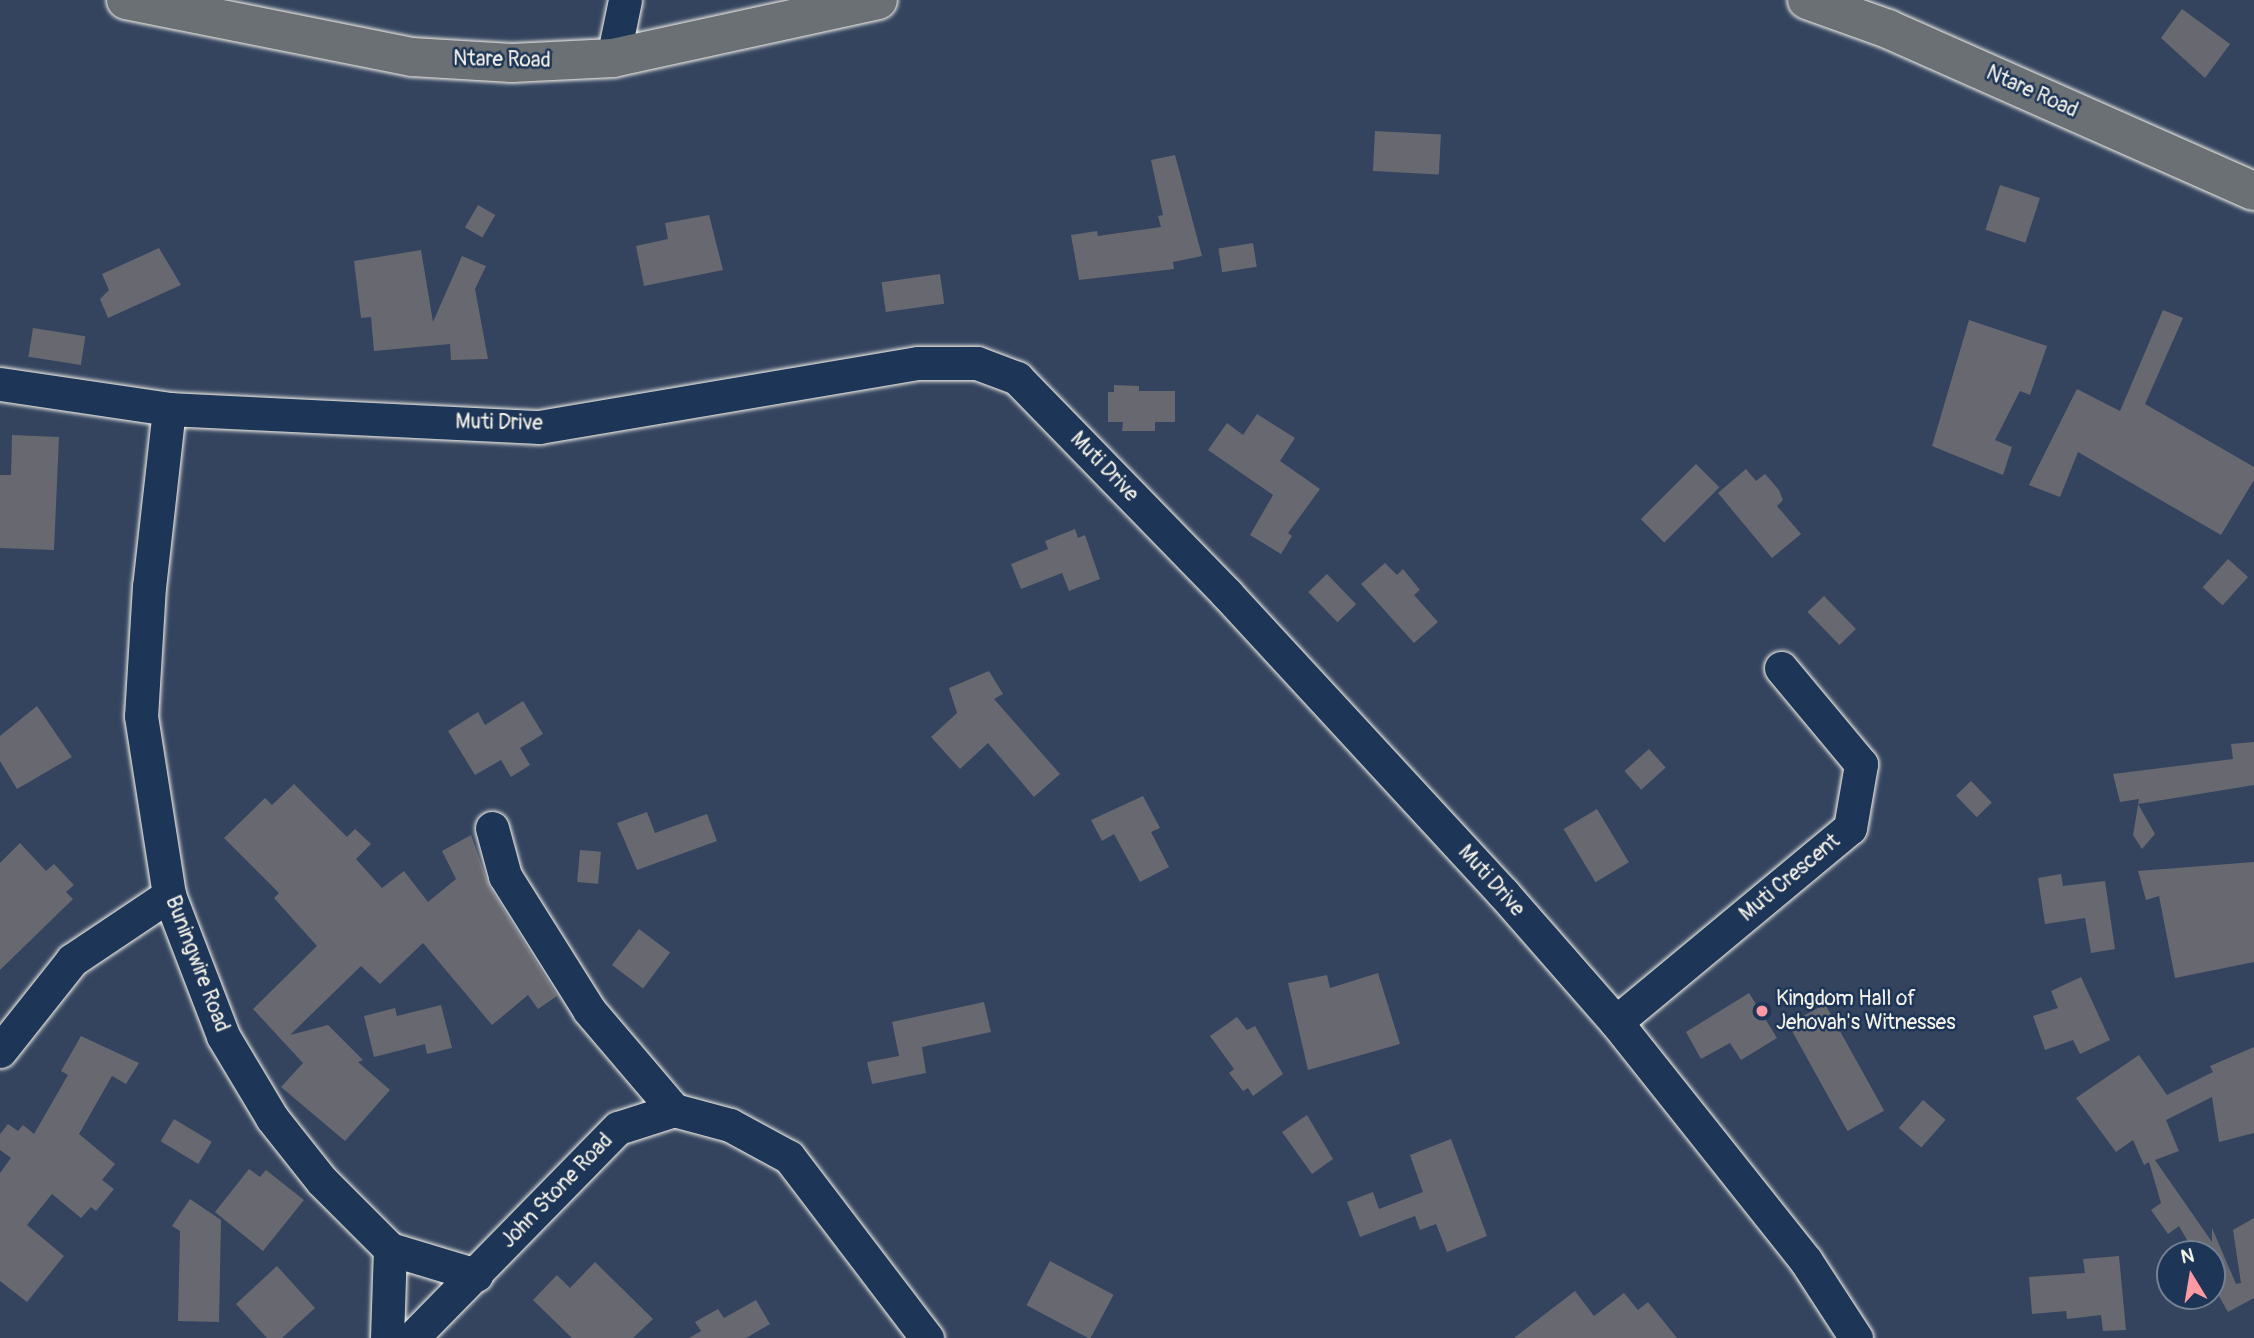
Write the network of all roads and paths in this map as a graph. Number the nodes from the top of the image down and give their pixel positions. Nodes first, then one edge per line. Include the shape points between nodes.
1 (126, 0) edge
2 (625, 0) edge
3 (878, 0) edge
4 (1807, 0) edge
5 (613, 58) junction
6 (2254, 191) edge
7 (0, 384) edge
8 (169, 409) junction
9 (1781, 668) dead end
10 (492, 828) dead end
11 (169, 895) junction
12 (1616, 1022) junction
13 (0, 1051) edge
14 (674, 1110) junction
15 (390, 1249) junction
16 (476, 1275) junction
17 (387, 1338) edge
18 (412, 1338) edge
19 (927, 1338) edge
20 (1856, 1338) edge

1 - 5 main road, Ntare Road via 412,57 512,63
2 - 5 street
3 - 5 main road, Ntare Road
4 - 6 main road, Ntare Road via 1888,29
7 - 8 street, Muti Drive
8 - 11 street, Buningwire Road via 149,586 141,716
8 - 12 street, Muti Drive via 539,427 918,363 977,363 1017,378 1246,614
9 - 12 street, Muti Crescent via 1861,764 1850,828
10 - 14 street via 505,876 582,999
11 - 13 street via 72,960
11 - 15 street, Buningwire Road via 223,1036 272,1118 322,1181
12 - 20 street, Muti Drive via 1806,1261
14 - 16 street, John Stone Road via 618,1128
14 - 19 street via 730,1125 789,1157
15 - 16 street, Buningwire Road
15 - 17 street
16 - 18 street, John Stone Road

